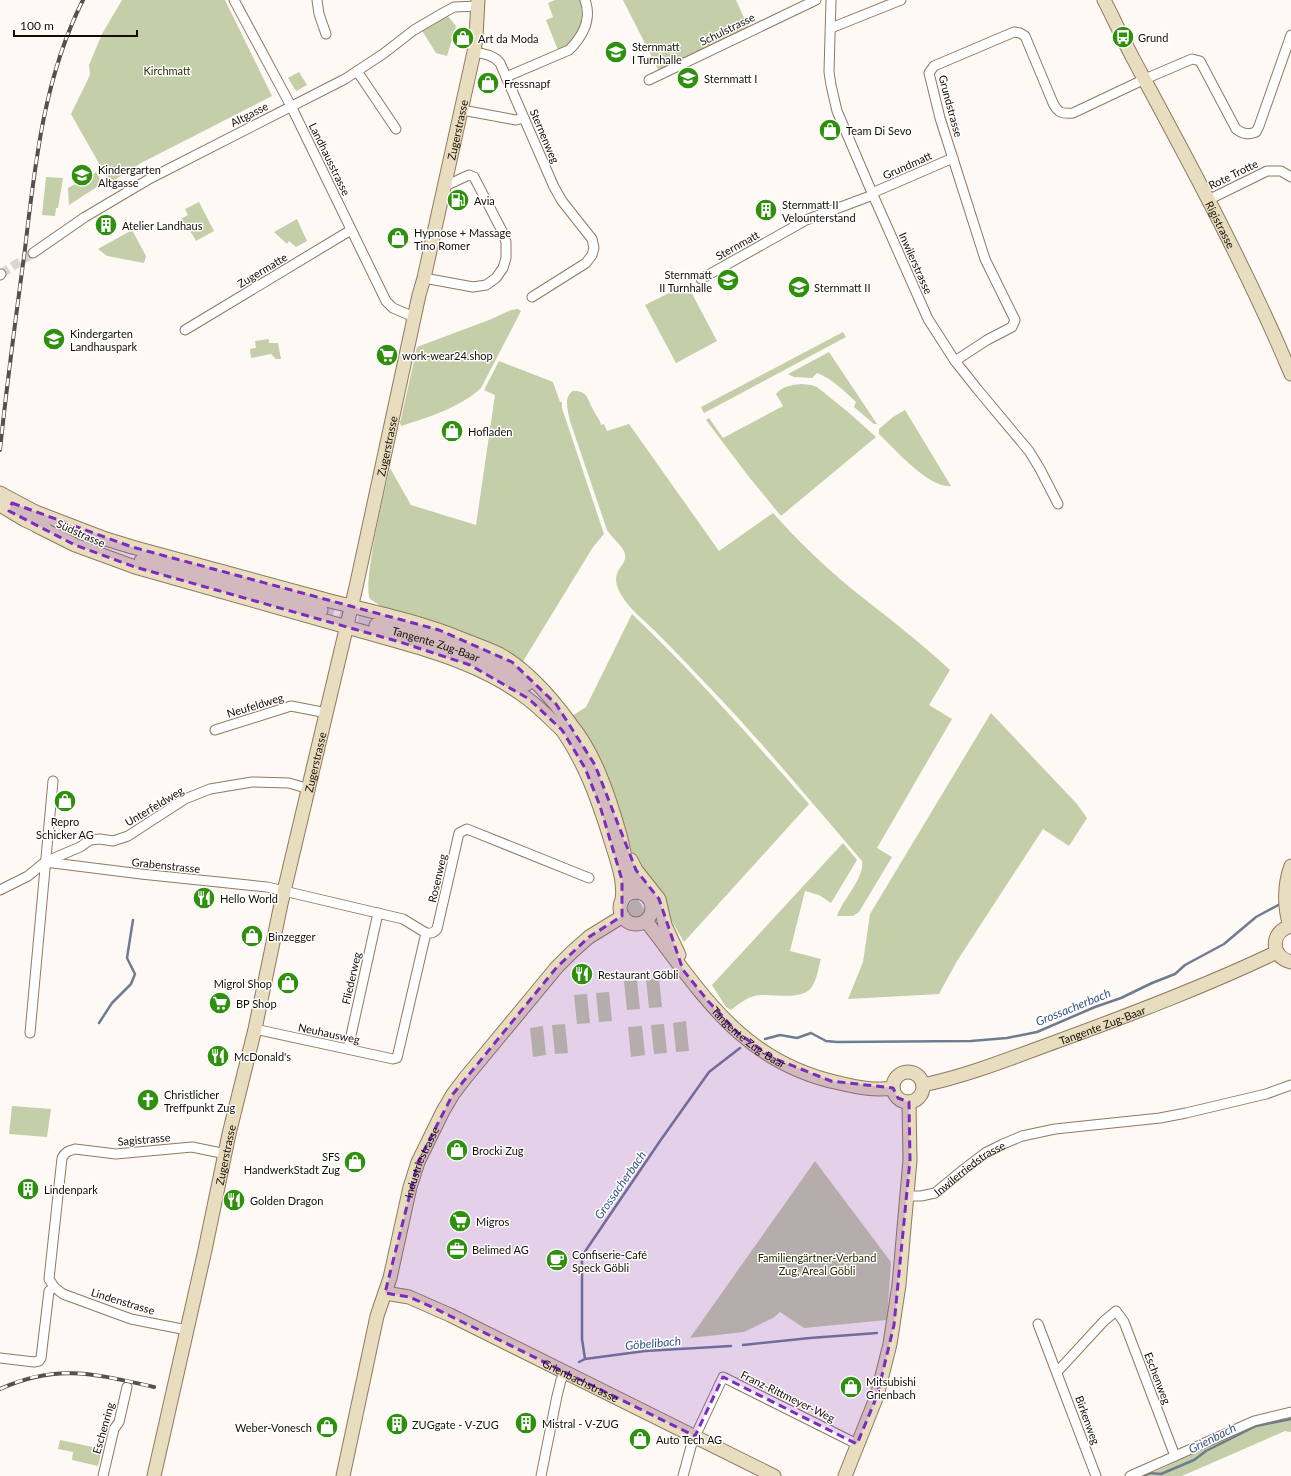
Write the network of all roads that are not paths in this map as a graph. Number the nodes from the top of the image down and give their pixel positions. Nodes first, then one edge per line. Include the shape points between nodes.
1 (234, 0) edge
2 (317, 0) edge
3 (585, 0) edge
4 (816, 0) edge
5 (831, 0) edge
6 (901, 0) edge
7 (1104, 0) edge
8 (478, 3) edge
9 (831, 28) junction
10 (326, 34) dead end
11 (1291, 35) edge
12 (474, 52) junction
13 (357, 71) junction
14 (506, 77) junction
15 (1145, 79) junction
16 (649, 80) dead end
17 (291, 106) junction
18 (462, 110) junction
19 (524, 118) junction
20 (396, 129) dead end
21 (953, 158) junction
22 (1291, 178) edge
23 (445, 186) junction
24 (872, 194) junction
25 (1208, 200) junction
26 (351, 230) junction
27 (33, 253) tunnel mouth
28 (424, 278) junction
29 (701, 279) dead end
30 (532, 297) dead end
31 (414, 317) junction
32 (185, 330) dead end
33 (955, 361) junction
34 (1291, 374) edge
35 (0, 493) edge
36 (1058, 504) dead end
37 (0, 505) edge
38 (33, 511) junction
39 (37, 526) junction
40 (165, 566) junction
41 (351, 606) junction
42 (321, 610) tunnel mouth
43 (376, 625) tunnel mouth
44 (346, 627) junction
45 (327, 713) junction
46 (566, 727) junction
47 (215, 730) dead end
48 (53, 781) dead end
49 (309, 789) junction
50 (619, 833) junction
51 (45, 862) junction
52 (1291, 866) edge
53 (589, 878) dead end
54 (0, 890) edge
55 (285, 890) junction
56 (640, 892) junction
57 (622, 901) junction
58 (378, 913) junction
59 (622, 916) junction
60 (646, 920) junction
61 (1291, 926) edge
62 (426, 933) junction
63 (1277, 952) junction
64 (1291, 962) edge
65 (683, 970) junction
66 (255, 1030) junction
67 (30, 1033) dead end
68 (348, 1049) junction
69 (923, 1085) junction
70 (1291, 1085) edge
71 (893, 1088) junction
72 (909, 1102) junction
73 (226, 1154) junction
74 (907, 1196) junction
75 (54, 1288) junction
76 (385, 1293) junction
77 (1038, 1324) dead end
78 (187, 1330) junction
79 (0, 1358) edge
80 (565, 1372) junction
81 (1057, 1372) junction
82 (127, 1387) dead end
83 (1291, 1412) edge
84 (695, 1436) junction
85 (857, 1444) junction
86 (1175, 1456) junction
87 (103, 1476) edge
88 (154, 1476) edge
89 (343, 1476) edge
90 (541, 1476) edge
91 (683, 1476) edge
92 (774, 1476) edge
93 (845, 1476) edge
94 (1096, 1476) edge
95 (1130, 1476) edge

1 - 17 street, Landhausstrasse
2 - 10 street
3 - 14 street via 588,15 586,27 569,50
4 - 16 street, Schulstrasse
5 - 9 street, Inwilerstrasse
6 - 9 street
7 - 15 main road, Rigistrasse
8 - 12 main road, Zugerstrasse
8 - 13 street, Altgasse via 448,10 414,30
9 - 24 street, Inwilerstrasse via 829,64 837,111
11 - 15 street via 1259,126 1252,134 1242,133 1236,129 1200,61 1192,59
12 - 14 street, Sternenweg via 497,59
12 - 18 main road, Zugerstrasse
13 - 17 street, Altgasse
13 - 20 street
14 - 19 street, Sternenweg
15 - 21 street, Grundstrasse via 1073,112 1063,114 1057,111 1053,103 1025,36 1014,32 934,66 929,73
15 - 25 main road, Rigistrasse
17 - 26 street, Landhausstrasse
17 - 27 street, Altgasse via 158,174 66,229
18 - 19 street via 516,120
18 - 23 main road, Zugerstrasse
19 - 30 street, Sternenweg via 559,196 592,239 594,248 586,263
21 - 24 street, Grundmatt
21 - 33 street, Grundstrasse via 985,259 1015,320 1012,327 986,340
22 - 25 street, Rote Trotte via 1281,172 1267,171
23 - 28 main road, Zugerstrasse
23 - 28 street via 468,175 474,176 502,231 506,242 506,258 496,278 486,285 473,287
24 - 29 street, Sternmatt via 806,220
24 - 33 street, Inwilerstrasse via 928,319
25 - 34 main road, Rigistrasse via 1270,323
26 - 31 street, Landhausstrasse via 386,301 393,308
26 - 32 street, Zugermatte
28 - 31 main road, Zugerstrasse
31 - 41 main road, Zugerstrasse
33 - 36 street, Inwilerstrasse via 1029,451
35 - 38 main road, Südstrasse
37 - 39 main road, Südstrasse
38 - 40 main road, Südstrasse via 84,536
38 - 41 main road via 132,547
39 - 40 main road, Südstrasse via 131,559
39 - 44 main road via 75,545 135,567
40 - 42 main road, Südstrasse
41 - 44 main road, Zugerstrasse
41 - 46 main road via 439,630 498,654 512,662 556,704
43 - 46 main road, Tangente Zug-Baar via 447,646 494,665
44 - 45 main road, Zugerstrasse
44 - 46 main road via 470,664 529,699
45 - 47 street, Neufeldweg via 291,706
45 - 49 main road, Zugerstrasse
46 - 50 main road, Tangente Zug-Baar via 586,748 595,765
46 - 57 main road, Tangente Zug-Baar via 600,806 622,880
48 - 51 street
49 - 51 street, Unterfeldweg via 289,783 252,782 210,789 185,800 128,836 113,841 90,840
49 - 55 main road, Zugerstrasse
50 - 56 main road, Tangente Zug-Baar via 628,868
50 - 65 main road via 636,870 659,899 663,919
51 - 54 street, Unterfeldweg via 28,876
51 - 55 street, Grabenstrasse
51 - 67 street
52 - 61 main road via 1286,894
53 - 62 street, Rosenweg via 467,829 459,833 438,929 430,934
55 - 58 street
55 - 66 main road, Zugerstrasse
56 - 57 main road via 627,894
56 - 60 main road via 649,898 652,904 652,912
57 - 59 main road
58 - 62 street via 403,919
58 - 68 street, Fliederweg
59 - 60 main road via 632,923
59 - 76 main road, Industriestrasse via 589,937 557,967 450,1100 418,1162
60 - 65 main road, Tangente Zug-Baar
61 - 63 main road via 1282,929 1277,936
62 - 68 street, Neuhausweg via 397,1058
63 - 64 main road via 1282,959
63 - 69 main road, Tangente Zug-Baar via 1198,987 1085,1031 959,1077
65 - 71 main road, Tangente Zug-Baar via 721,1016 751,1043 773,1058 831,1081 854,1086
66 - 68 street, Neuhausweg
66 - 73 main road, Zugerstrasse
69 - 71 main road via 920,1078 909,1072 897,1076
69 - 72 main road via 920,1097
70 - 74 street, Inwilerriedstrasse via 1266,1094 1160,1118 1055,1129 1022,1136 980,1157 935,1193
71 - 72 main road via 898,1098
72 - 74 main road via 910,1160
73 - 75 street, Sagistrasse via 192,1147 116,1154 75,1149 64,1153 49,1279
73 - 78 main road, Zugerstrasse
74 - 85 main road via 899,1285 890,1344 877,1396
75 - 78 street, Lindenstrasse via 63,1294 131,1319
75 - 79 street via 49,1291 39,1361
76 - 80 main road, Grienbachstrasse via 409,1297 432,1307
76 - 89 main road, Industriestrasse via 377,1316
77 - 81 street, Birkenweg
78 - 88 main road, Zugerstrasse
80 - 84 main road, Grienbachstrasse
80 - 90 street via 557,1396
81 - 86 street, Eschenweg via 1116,1311 1124,1322
81 - 94 street, Birkenweg
82 - 87 street, Eschenring
83 - 86 street via 1254,1421
84 - 85 street, Franz-Rittmeyer-Weg via 723,1377
84 - 91 street
84 - 92 main road, Grienbachstrasse
85 - 93 main road
86 - 95 street

